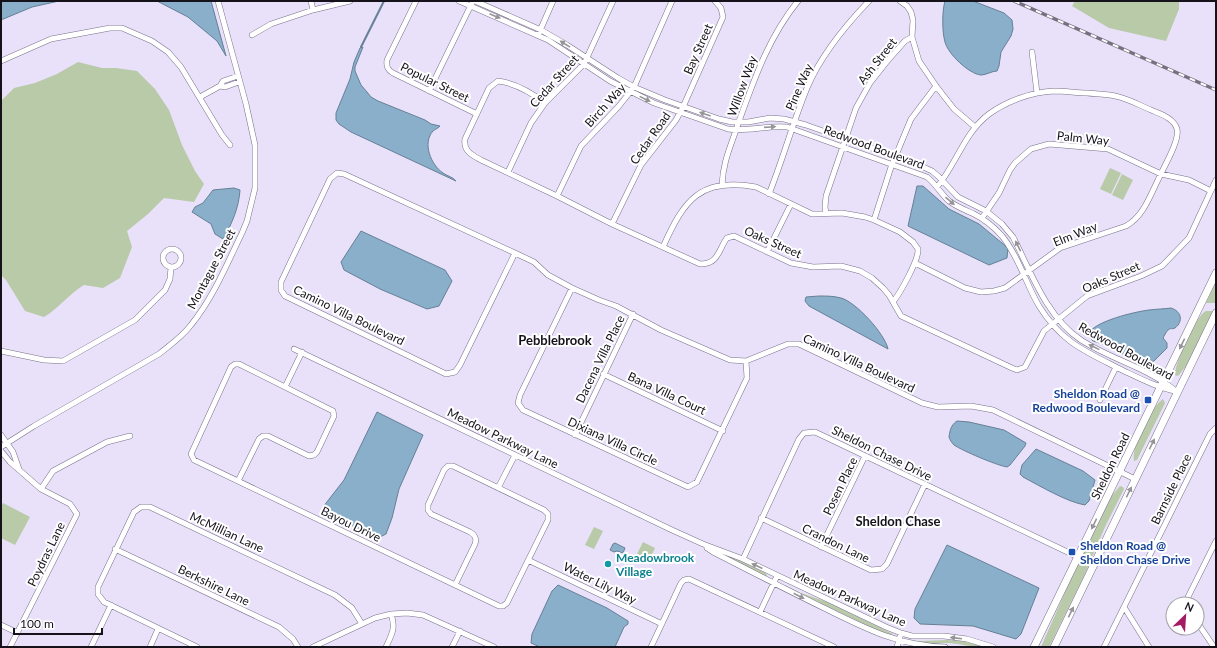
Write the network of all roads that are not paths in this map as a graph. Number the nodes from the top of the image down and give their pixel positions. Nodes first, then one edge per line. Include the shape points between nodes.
1 (218, 1) edge
2 (311, 1) edge
3 (350, 1) edge
4 (416, 1) edge
5 (459, 1) edge
6 (553, 1) edge
7 (613, 1) edge
8 (672, 1) edge
9 (715, 1) edge
10 (798, 1) edge
11 (869, 1) edge
12 (900, 1) edge
13 (473, 3) edge
14 (313, 10) junction
15 (541, 30) junction
16 (252, 35) dead end
17 (538, 35) junction
18 (912, 37) junction
19 (1032, 52) dead end
20 (587, 59) junction
21 (1, 61) edge
22 (584, 64) junction
23 (238, 76) junction
24 (239, 82) junction
25 (220, 86) junction
26 (936, 86) junction
27 (632, 89) junction
28 (429, 90) junction
29 (1038, 93) junction
30 (200, 96) junction
31 (545, 103) junction
32 (683, 107) junction
33 (680, 112) junction
34 (477, 114) junction
35 (795, 122) junction
36 (739, 123) junction
37 (975, 127) junction
38 (793, 129) junction
39 (736, 130) junction
40 (845, 139) junction
41 (230, 145) dead end
42 (842, 146) junction
43 (895, 157) junction
44 (892, 164) junction
45 (508, 172) junction
46 (1161, 174) junction
47 (942, 180) junction
48 (1216, 180) edge
49 (722, 185) junction
50 (937, 187) junction
51 (1211, 191) junction
52 (769, 194) junction
53 (557, 196) junction
54 (791, 204) junction
55 (986, 211) junction
56 (826, 213) junction
57 (982, 218) junction
58 (874, 220) junction
59 (612, 224) junction
60 (663, 247) junction
61 (767, 252) junction
62 (515, 253) junction
63 (915, 263) junction
64 (171, 267) dead end
65 (1030, 271) junction
66 (1216, 273) edge
67 (1024, 275) junction
68 (572, 288) junction
69 (893, 302) junction
70 (1216, 313) edge
71 (633, 314) junction
72 (1057, 319) junction
73 (1051, 324) junction
74 (294, 349) dead end
75 (1, 351) edge
76 (302, 352) junction
77 (1108, 354) junction
78 (746, 361) junction
79 (1104, 362) junction
80 (1116, 367) junction
81 (603, 374) junction
82 (1164, 381) junction
83 (285, 387) junction
84 (1160, 388) junction
85 (1178, 392) junction
86 (1100, 400) dead end
87 (1216, 428) edge
88 (723, 430) junction
89 (1, 435) edge
90 (575, 435) junction
91 (130, 436) dead end
92 (7, 443) junction
93 (1, 447) edge
94 (1, 451) edge
95 (515, 455) junction
96 (865, 456) junction
97 (19, 469) junction
98 (1120, 472) junction
99 (1135, 479) junction
100 (238, 481) junction
101 (925, 484) junction
102 (498, 488) junction
103 (41, 489) junction
104 (761, 518) junction
105 (1216, 541) edge
106 (703, 544) junction
107 (822, 547) junction
108 (115, 549) junction
109 (1078, 557) junction
110 (743, 559) junction
111 (528, 560) junction
112 (777, 576) junction
113 (773, 583) junction
114 (455, 585) junction
115 (1188, 596) edge
116 (110, 605) junction
117 (1124, 607) junction
118 (760, 612) junction
119 (391, 614) junction
120 (362, 624) junction
121 (662, 624) junction
122 (1, 625) edge
123 (158, 629) junction
124 (460, 631) junction
125 (18, 633) junction
126 (901, 633) junction
127 (1205, 634) edge
128 (899, 641) junction
129 (10, 647) edge
130 (90, 647) edge
131 (150, 647) edge
132 (197, 647) edge
133 (298, 647) edge
134 (313, 647) edge
135 (386, 647) edge
136 (452, 647) edge
137 (494, 647) edge
138 (651, 647) edge
139 (834, 647) edge
140 (897, 647) edge
141 (945, 647) edge
142 (993, 647) edge
143 (1034, 647) edge
144 (1054, 647) edge
145 (1104, 647) edge
146 (1149, 647) edge
147 (1214, 647) edge

1 - 23 street, Montague Street
2 - 14 street
3 - 14 street
4 - 28 street, Popular Street via 387,60 387,65 390,71
5 - 13 street, Redwood Boulevard
6 - 15 street
7 - 20 street, Cedar Street
8 - 27 street, Birch Way
9 - 32 street, Bay Street via 721,8 722,17
10 - 36 street, Willow Way via 768,48
11 - 35 street, Pine Way via 826,53 808,86
12 - 18 street via 911,12
13 - 15 street, Redwood Boulevard
13 -> 17 street, Redwood Boulevard
13 - 28 street
14 - 16 street via 271,24
15 - 17 street
20 -> 15 street, Redwood Boulevard
17 - 22 street, Redwood Boulevard
18 - 26 street via 918,61
18 - 40 street, Ash Street via 905,41 870,83 856,108
19 - 29 street
20 - 22 street, Cedar Street
20 - 27 street, Redwood Boulevard
21 - 30 street via 51,39 122,28 152,41 168,52
22 - 27 street, Redwood Boulevard via 610,81
22 - 31 street, Cedar Street
23 - 24 street, Montague Street
23 - 25 street via 223,81
24 - 25 street via 225,87
24 - 92 street, Montague Street via 255,145 255,188 247,221 207,303 191,326 159,354
25 - 30 street
26 - 37 street via 954,108
26 - 43 street via 911,119
27 - 32 street, Redwood Boulevard
27 -> 33 street, Redwood Boulevard via 654,103
27 - 53 street, Birch Way via 581,146
28 - 34 street, Popular Street
29 - 37 street, Elm Way via 1003,105 988,114
29 - 46 street, Elm Way via 1055,91 1114,95 1170,119 1176,128 1177,138
30 - 41 street via 222,136
31 - 34 street, Oaks Street via 507,82 498,81 488,88
31 - 45 street, Cedar Street via 531,123
32 - 33 street, Cedar Road
36 -> 32 street, Redwood Boulevard
33 - 39 street, Redwood Boulevard
33 - 59 street, Cedar Road via 641,165
34 - 45 street, Oaks Street via 466,139 467,150 473,156
35 - 36 street, Redwood Boulevard via 770,118
35 - 38 street, Pine Way
35 - 40 street, Redwood Boulevard
36 - 39 street, Willow Way
37 - 47 street, Elm Way
39 -> 38 street, Redwood Boulevard via 774,126
38 - 42 street, Redwood Boulevard
38 - 52 street, Pine Way
39 - 49 street, Willow Way via 724,165
40 - 42 street, Ash Street
40 - 43 street, Redwood Boulevard
42 - 44 street, Redwood Boulevard
42 - 56 street, Ash Street via 826,196
43 - 44 street
43 - 47 street, Redwood Boulevard via 927,168
44 - 50 street, Redwood Boulevard via 927,177
44 - 58 street
45 - 53 street, Oaks Street
46 - 51 street, Palm Way via 1189,180
46 - 55 street, Palm Way via 1108,149 1043,145 1026,152 1015,163
46 - 65 street, Elm Way via 1133,222 1060,248
47 - 50 street, Elm Way
47 - 55 street, Redwood Boulevard via 958,197
48 - 51 street, Oaks Street
49 - 52 street via 746,185
49 - 60 street via 711,187 686,204
50 -> 57 street, Redwood Boulevard via 955,206
51 - 72 street, Oaks Street via 1188,238 1162,266 1087,296
52 - 54 street
53 - 59 street, Oaks Street
54 - 56 street via 812,214
54 - 61 street
55 - 57 street, Palm Way
65 -> 55 street, Redwood Boulevard via 1013,237
56 - 58 street via 850,214
57 - 67 street, Redwood Boulevard via 1006,242
58 - 63 street via 900,232 916,245 919,252
59 - 60 street, Oaks Street
60 - 61 street, Oaks Street via 700,264 715,259 727,238 732,236
61 - 69 street, Oaks Street via 799,265 841,266 854,269 878,282
62 - 62 street, Camino Villa Boulevard via 336,172 330,179 281,282 281,290 285,296 446,374 455,372 460,365
62 - 68 street, Camino Villa Boulevard via 534,262 548,275
63 - 67 street, Elm Way via 965,288 980,292 994,292 1005,288
63 - 69 street
64 - 75 street via 170,280 165,290 135,320 63,362
65 - 67 street, Elm Way
65 - 72 street, Redwood Boulevard via 1044,300
66 -> 82 main road, Sheldon Road
67 - 73 street, Redwood Boulevard via 1038,305
68 - 71 street, Camino Villa Boulevard
68 - 90 street, Dixiana Villa Circle via 518,403 523,410
69 - 73 street, Oaks Street via 901,316 1017,370 1025,367 1041,334
70 - 85 main road
71 - 78 street, Camino Villa Boulevard via 661,330 723,358
71 - 81 street, Dacena Villa Place
72 - 73 street, Oaks Street
77 -> 72 street, Redwood Boulevard via 1076,337
73 - 79 street, Redwood Boulevard via 1074,345
74 - 76 street, Meadow Parkway Lane
76 - 83 street
76 - 95 street, Meadow Parkway Lane
77 - 79 street
77 - 82 street, Redwood Boulevard
78 - 88 street, Dixiana Villa Circle via 747,378
78 - 98 street, Camino Villa Boulevard via 788,344 799,344 922,404 938,407 971,406 993,410
79 - 80 street, Redwood Boulevard
80 - 84 street, Redwood Boulevard
80 - 86 street
81 - 88 street, Bana Villa Court
81 - 90 street, Dacena Villa Place
82 - 84 main road, Sheldon Road
82 - 85 street, Redwood Boulevard
83 - 100 street, Bayou Drive via 333,411 334,416 318,452 309,456 263,436 259,439
83 - 100 street, Bayou Drive via 239,364 231,367 191,454 194,460
84 - 85 street, Redwood Boulevard
84 - 98 main road, Sheldon Road
99 -> 85 main road
87 - 117 street, Barnside Place via 1210,434
88 - 90 street, Dixiana Villa Circle via 697,482 688,487
89 - 92 street, Poydras Lane
91 - 103 street via 107,442 53,472
92 - 93 street, Montague Street
92 - 97 street, Poydras Lane
94 - 97 street, Poydras Lane
95 - 102 street
95 - 106 street, Meadow Parkway Lane
96 - 101 street, Sheldon Chase Drive
96 - 104 street, Sheldon Chase Drive via 815,432 804,433 799,438
96 - 107 street, Posen Place
97 - 103 street, Poydras Lane
98 - 99 street, Camino Villa Boulevard
98 -> 109 main road, Sheldon Road
144 -> 99 main road
100 - 114 street, Bayou Drive
101 - 107 street, Crandon Lane via 887,564 882,569 871,570
101 - 109 street, Sheldon Chase Drive
102 - 111 street, Bayou Drive via 548,514 548,520
102 - 114 street, Bayou Drive via 453,466 448,466 428,505 431,514 470,532 476,538
103 - 125 street, Poydras Lane via 70,504 76,514
104 - 107 street, Crandon Lane
104 - 110 street, Sheldon Chase Drive
105 - 115 street
106 - 110 street, Meadow Parkway Lane
106 - 113 street, Meadow Parkway Lane via 713,552
108 - 116 street, McMillian Lane via 97,591 100,598
108 - 120 street, McMillian Lane via 134,512 141,507 150,507 335,595 352,608
108 - 133 street, Berkshire Lane via 279,628 293,639
109 - 143 main road, Sheldon Road
112 -> 110 street, Meadow Parkway Lane
111 - 114 street, Bayou Drive via 507,603 503,606
111 - 121 street, Water Lily Way
112 - 113 street
112 - 126 street, Meadow Parkway Lane
113 - 118 street
113 -> 128 street, Meadow Parkway Lane via 865,628
116 - 123 street
116 - 130 street
117 - 145 street, Barnside Place
117 - 146 street
118 - 121 street via 691,579 686,579
118 - 139 street
119 - 120 street
119 - 124 street via 423,615
119 - 135 street via 394,624
120 - 134 street
121 - 138 street
122 - 125 street
123 - 131 street
123 - 132 street
124 - 136 street
124 - 137 street
125 - 129 street, Poydras Lane
126 - 128 street
142 -> 126 street, Meadow Parkway Lane via 967,639
127 - 147 street
128 - 140 street
128 - 141 street, Meadow Parkway Lane

